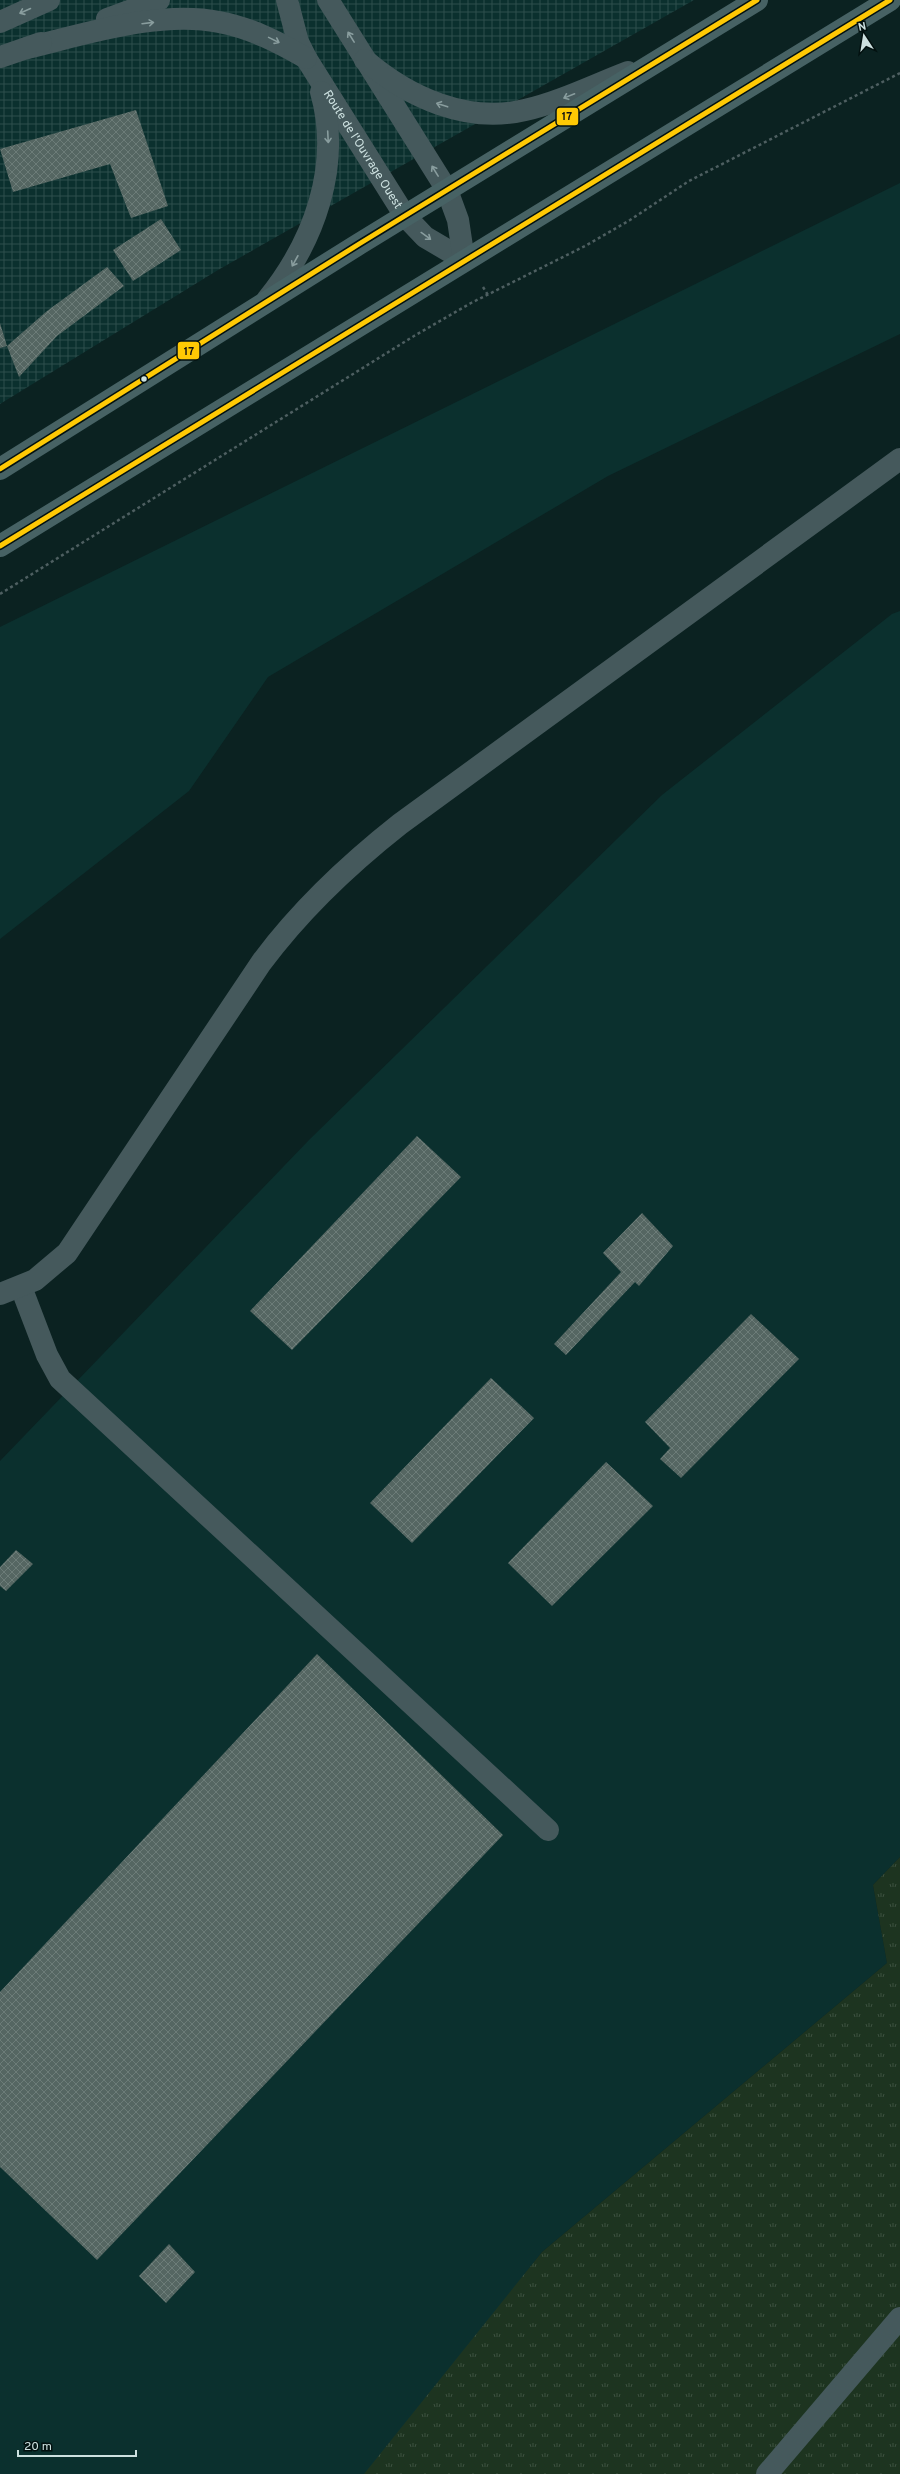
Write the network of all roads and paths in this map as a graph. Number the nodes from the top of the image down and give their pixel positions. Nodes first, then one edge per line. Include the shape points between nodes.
1 (49, 0) edge
2 (159, 0) edge
3 (287, 0) edge
4 (328, 0) edge
5 (756, 0) edge
6 (890, 0) edge
7 (0, 22) edge
8 (27, 48) junction
9 (0, 57) edge
10 (365, 60) junction
11 (657, 61) junction
12 (310, 65) junction
13 (900, 73) edge
14 (446, 190) junction
15 (405, 216) junction
16 (464, 260) junction
17 (266, 301) junction
18 (900, 458) edge
19 (0, 469) edge
20 (0, 546) edge
21 (0, 594) edge
22 (21, 1287) junction
23 (0, 1294) edge
24 (548, 1830) dead end
25 (900, 2318) edge
26 (767, 2474) edge

1 -> 7 street
2 - 8 street
3 - 12 street, Route de l'Ouvrage Ouest via 298,42
10 -> 4 street
5 - 11 main road
6 - 16 main road
8 - 9 street
8 -> 12 street via 115,28 194,19 219,22 262,35
11 -> 10 street via 550,103 502,114 460,110 437,103 396,83
14 -> 10 street
11 - 14 main road
12 - 15 street, Route de l'Ouvrage Ouest
12 -> 17 street, Route de l'Ouvrage Ouest via 327,121 328,163 318,208 300,253 288,274
13 - 21 path via 689,181 585,246 472,303 414,336
14 - 15 main road
14 - 16 street via 458,220
15 -> 16 street, Route de l'Ouvrage Ouest via 425,237
15 - 17 main road
16 - 20 main road
17 - 19 main road
18 - 22 street via 400,824 325,888 261,963 70,1248 50,1269
22 - 23 street
22 - 24 street via 47,1355 60,1379
25 - 26 street

